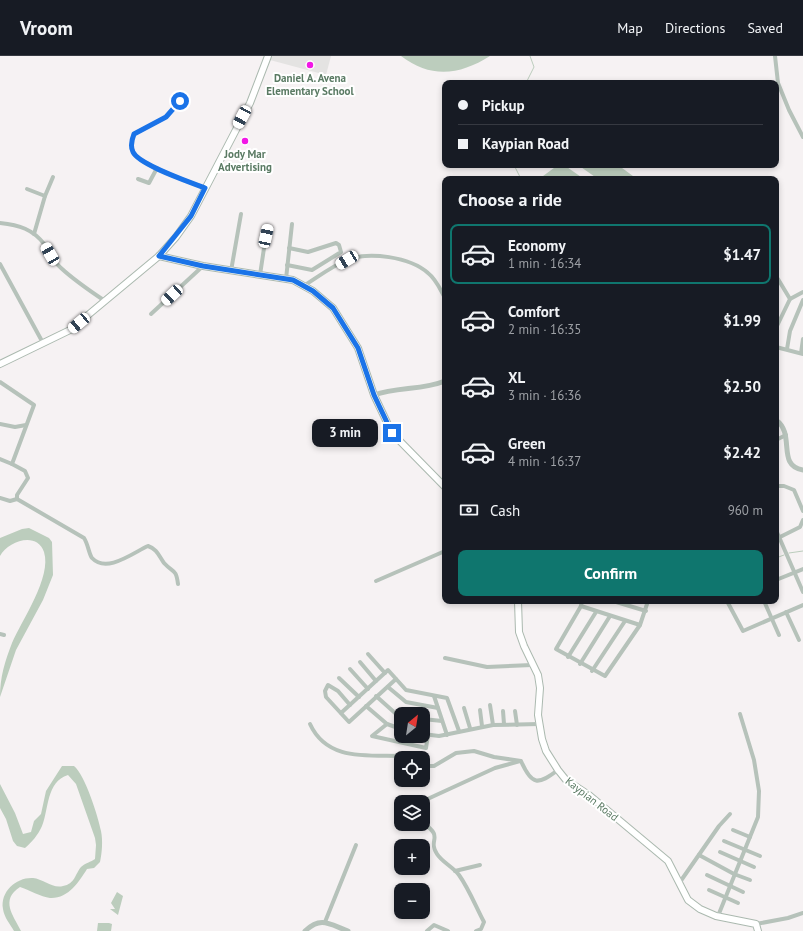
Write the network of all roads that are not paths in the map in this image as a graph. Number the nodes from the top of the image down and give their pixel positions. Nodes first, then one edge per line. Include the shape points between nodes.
1 (268, 56) edge
2 (775, 56) edge
3 (778, 80) edge
4 (779, 85) edge
5 (180, 101) dead end
6 (803, 137) edge
7 (157, 168) junction
8 (53, 177) dead end
9 (138, 179) dead end
10 (27, 188) dead end
11 (205, 188) junction
12 (45, 196) junction
13 (241, 214) dead end
14 (0, 223) edge
15 (292, 224) dead end
16 (267, 228) dead end
17 (34, 234) junction
18 (289, 248) junction
19 (159, 256) junction
20 (0, 264) edge
21 (287, 265) junction
22 (203, 266) junction
23 (232, 270) junction
24 (260, 275) junction
25 (286, 279) junction
26 (779, 281) edge
27 (305, 285) junction
28 (803, 292) edge
29 (442, 293) edge
30 (790, 299) junction
31 (803, 300) edge
32 (105, 301) junction
33 (152, 314) dead end
34 (779, 322) edge
35 (803, 339) edge
36 (43, 343) junction
37 (779, 348) edge
38 (787, 349) junction
39 (802, 353) edge
40 (0, 364) edge
41 (0, 382) edge
42 (442, 383) edge
43 (374, 395) junction
44 (779, 423) edge
45 (0, 424) edge
46 (26, 426) junction
47 (786, 435) junction
48 (779, 438) edge
49 (0, 459) edge
50 (12, 464) junction
51 (803, 470) edge
52 (442, 484) edge
53 (779, 486) edge
54 (0, 498) edge
55 (17, 499) junction
56 (803, 512) edge
57 (803, 520) edge
58 (779, 538) edge
59 (779, 540) edge
60 (442, 553) edge
61 (803, 569) edge
62 (794, 572) junction
63 (779, 579) edge
64 (376, 580) dead end
65 (178, 584) dead end
66 (803, 592) edge
67 (518, 604) edge
68 (580, 604) edge
69 (583, 604) edge
70 (623, 604) edge
71 (647, 604) edge
72 (729, 604) edge
73 (765, 604) edge
74 (803, 604) edge
75 (646, 611) junction
76 (596, 612) junction
77 (786, 612) junction
78 (610, 616) junction
79 (772, 619) junction
80 (625, 621) junction
81 (640, 625) junction
82 (779, 635) dead end
83 (799, 640) dead end
84 (368, 654) dead end
85 (568, 657) junction
86 (445, 658) dead end
87 (360, 662) dead end
88 (580, 664) junction
89 (532, 665) junction
90 (350, 669) dead end
91 (592, 671) junction
92 (385, 673) junction
93 (339, 678) dead end
94 (396, 679) junction
95 (376, 681) junction
96 (388, 687) junction
97 (368, 689) junction
98 (376, 696) junction
99 (434, 696) junction
100 (359, 697) junction
101 (350, 705) junction
102 (490, 705) dead end
103 (366, 706) junction
104 (438, 708) junction
105 (464, 708) dead end
106 (480, 710) dead end
107 (503, 711) dead end
108 (515, 711) dead end
109 (394, 712) edge
110 (342, 713) junction
111 (740, 714) dead end
112 (430, 720) edge
113 (442, 721) junction
114 (310, 724) dead end
115 (386, 724) junction
116 (504, 724) junction
117 (539, 724) junction
118 (493, 725) junction
119 (517, 725) junction
120 (482, 726) junction
121 (394, 727) edge
122 (470, 728) junction
123 (459, 731) junction
124 (448, 734) junction
125 (430, 735) edge
126 (394, 741) edge
127 (404, 743) edge
128 (427, 743) edge
129 (394, 756) edge
130 (521, 761) junction
131 (430, 766) edge
132 (558, 770) junction
133 (430, 798) edge
134 (730, 814) dead end
135 (430, 827) edge
136 (733, 830) dead end
137 (750, 837) junction
138 (724, 841) dead end
139 (356, 845) dead end
140 (744, 849) junction
141 (720, 852) dead end
142 (699, 855) junction
143 (760, 856) dead end
144 (739, 862) junction
145 (480, 865) dead end
146 (754, 867) dead end
147 (455, 871) junction
148 (734, 874) junction
149 (707, 875) dead end
150 (750, 880) dead end
151 (680, 882) junction
152 (729, 886) junction
153 (709, 890) dead end
154 (743, 892) dead end
155 (725, 898) junction
156 (738, 903) dead end
157 (803, 913) edge
158 (718, 916) junction
159 (326, 922) junction
160 (757, 928) edge
161 (339, 929) edge
162 (305, 931) edge
163 (348, 931) edge
164 (427, 931) edge
165 (448, 931) edge
166 (476, 931) edge

1 - 11 main road via 250,103
2 - 3 street
4 - 6 street
5 - 7 street via 166,117 138,130 132,138 133,153 145,163
7 - 9 street via 149,183
7 - 11 street
8 - 12 street
10 - 12 street
11 - 19 main road via 191,216
12 - 17 street
13 - 23 street
14 - 17 street via 13,223
15 - 18 street
16 - 24 street
17 - 32 street via 60,267
18 - 21 street
18 - 21 street via 308,252 336,242 340,252 312,270
19 - 22 main road
19 - 32 main road
20 - 36 street
21 - 25 street
22 - 23 main road
22 - 33 street
23 - 24 main road
24 - 25 main road
25 - 27 main road
26 - 30 street
27 - 29 street via 347,260 368,255 390,256 428,272
27 - 43 main road via 333,308 358,348
28 - 30 street
30 - 34 street
31 - 38 street via 790,332
32 - 36 main road via 70,330
35 - 39 street
36 - 40 main road
37 - 38 street
38 - 39 street
41 - 46 street via 34,405
42 - 43 street
43 - 52 main road via 392,433
44 - 47 street
45 - 46 street
46 - 50 street
47 - 48 street
47 - 51 street via 789,462
49 - 50 street
50 - 55 street via 25,471 28,478
53 - 56 street via 794,490
54 - 55 street via 10,501
55 - 65 street via 78,533 87,542 90,556 95,560 111,563 148,546 153,547 172,568
57 - 58 street via 800,527
59 - 62 street
60 - 64 street
61 - 62 street
62 - 63 street
62 - 66 street
67 - 89 main road, Kaypian Road via 519,632
68 - 85 street via 556,646 557,651
69 - 76 street
70 - 75 street
71 - 75 street
72 - 79 street via 743,631
73 - 79 street
74 - 77 street
75 - 81 street
76 - 78 street
76 - 85 street
77 - 79 street
77 - 83 street
78 - 80 street
78 - 88 street
79 - 82 street
80 - 81 street
80 - 91 street
81 - 91 street via 605,676
84 - 92 street
85 - 88 street
86 - 89 street via 487,667
87 - 95 street
88 - 91 street
89 - 117 main road, Kaypian Road via 538,675 540,688
90 - 97 street
92 - 94 street via 388,670
92 - 95 street
93 - 100 street
94 - 96 street
94 - 99 street via 406,690
95 - 97 street
96 - 98 street
96 - 104 street via 406,702
97 - 100 street
98 - 103 street
98 - 109 street
99 - 104 street
99 - 123 street via 447,698
100 - 101 street
101 - 110 street
101 - 110 street via 338,691 328,685 324,691 326,697
102 - 118 street
103 - 110 street via 349,722
103 - 115 street
104 - 113 street
105 - 122 street
106 - 120 street
107 - 116 street
108 - 119 street
111 - 137 street via 749,739 759,792 758,817
112 - 113 street
113 - 124 street
114 - 129 street via 315,736 335,750 348,754
115 - 121 street
115 - 126 street via 372,736
116 - 118 street
116 - 119 street
117 - 119 street
117 - 132 main road, Kaypian Road via 546,751
118 - 120 street
120 - 122 street
122 - 123 street
123 - 124 street
124 - 125 street
127 - 128 street via 426,748
130 - 131 street via 474,751 456,753
130 - 132 street via 526,774 536,781 543,781
130 - 133 street via 495,768
132 - 151 main road, Kaypian Road via 566,780 589,795 668,861
134 - 142 street
135 - 147 street via 435,834 434,848 437,856
136 - 137 street
137 - 140 street
138 - 140 street
139 - 159 street
140 - 143 street
140 - 144 street
141 - 144 street
142 - 148 street
142 - 151 street
144 - 146 street
144 - 148 street
145 - 147 street
147 - 166 street via 484,922 481,929
148 - 150 street
148 - 152 street
149 - 152 street
151 - 158 main road, Kaypian Road via 688,900
152 - 154 street
152 - 155 street
153 - 155 street
155 - 156 street
155 - 158 street
157 - 160 street
158 - 160 main road, Kaypian Road
159 - 161 street
159 - 162 street via 315,922
161 - 163 street
164 - 165 street via 434,925

